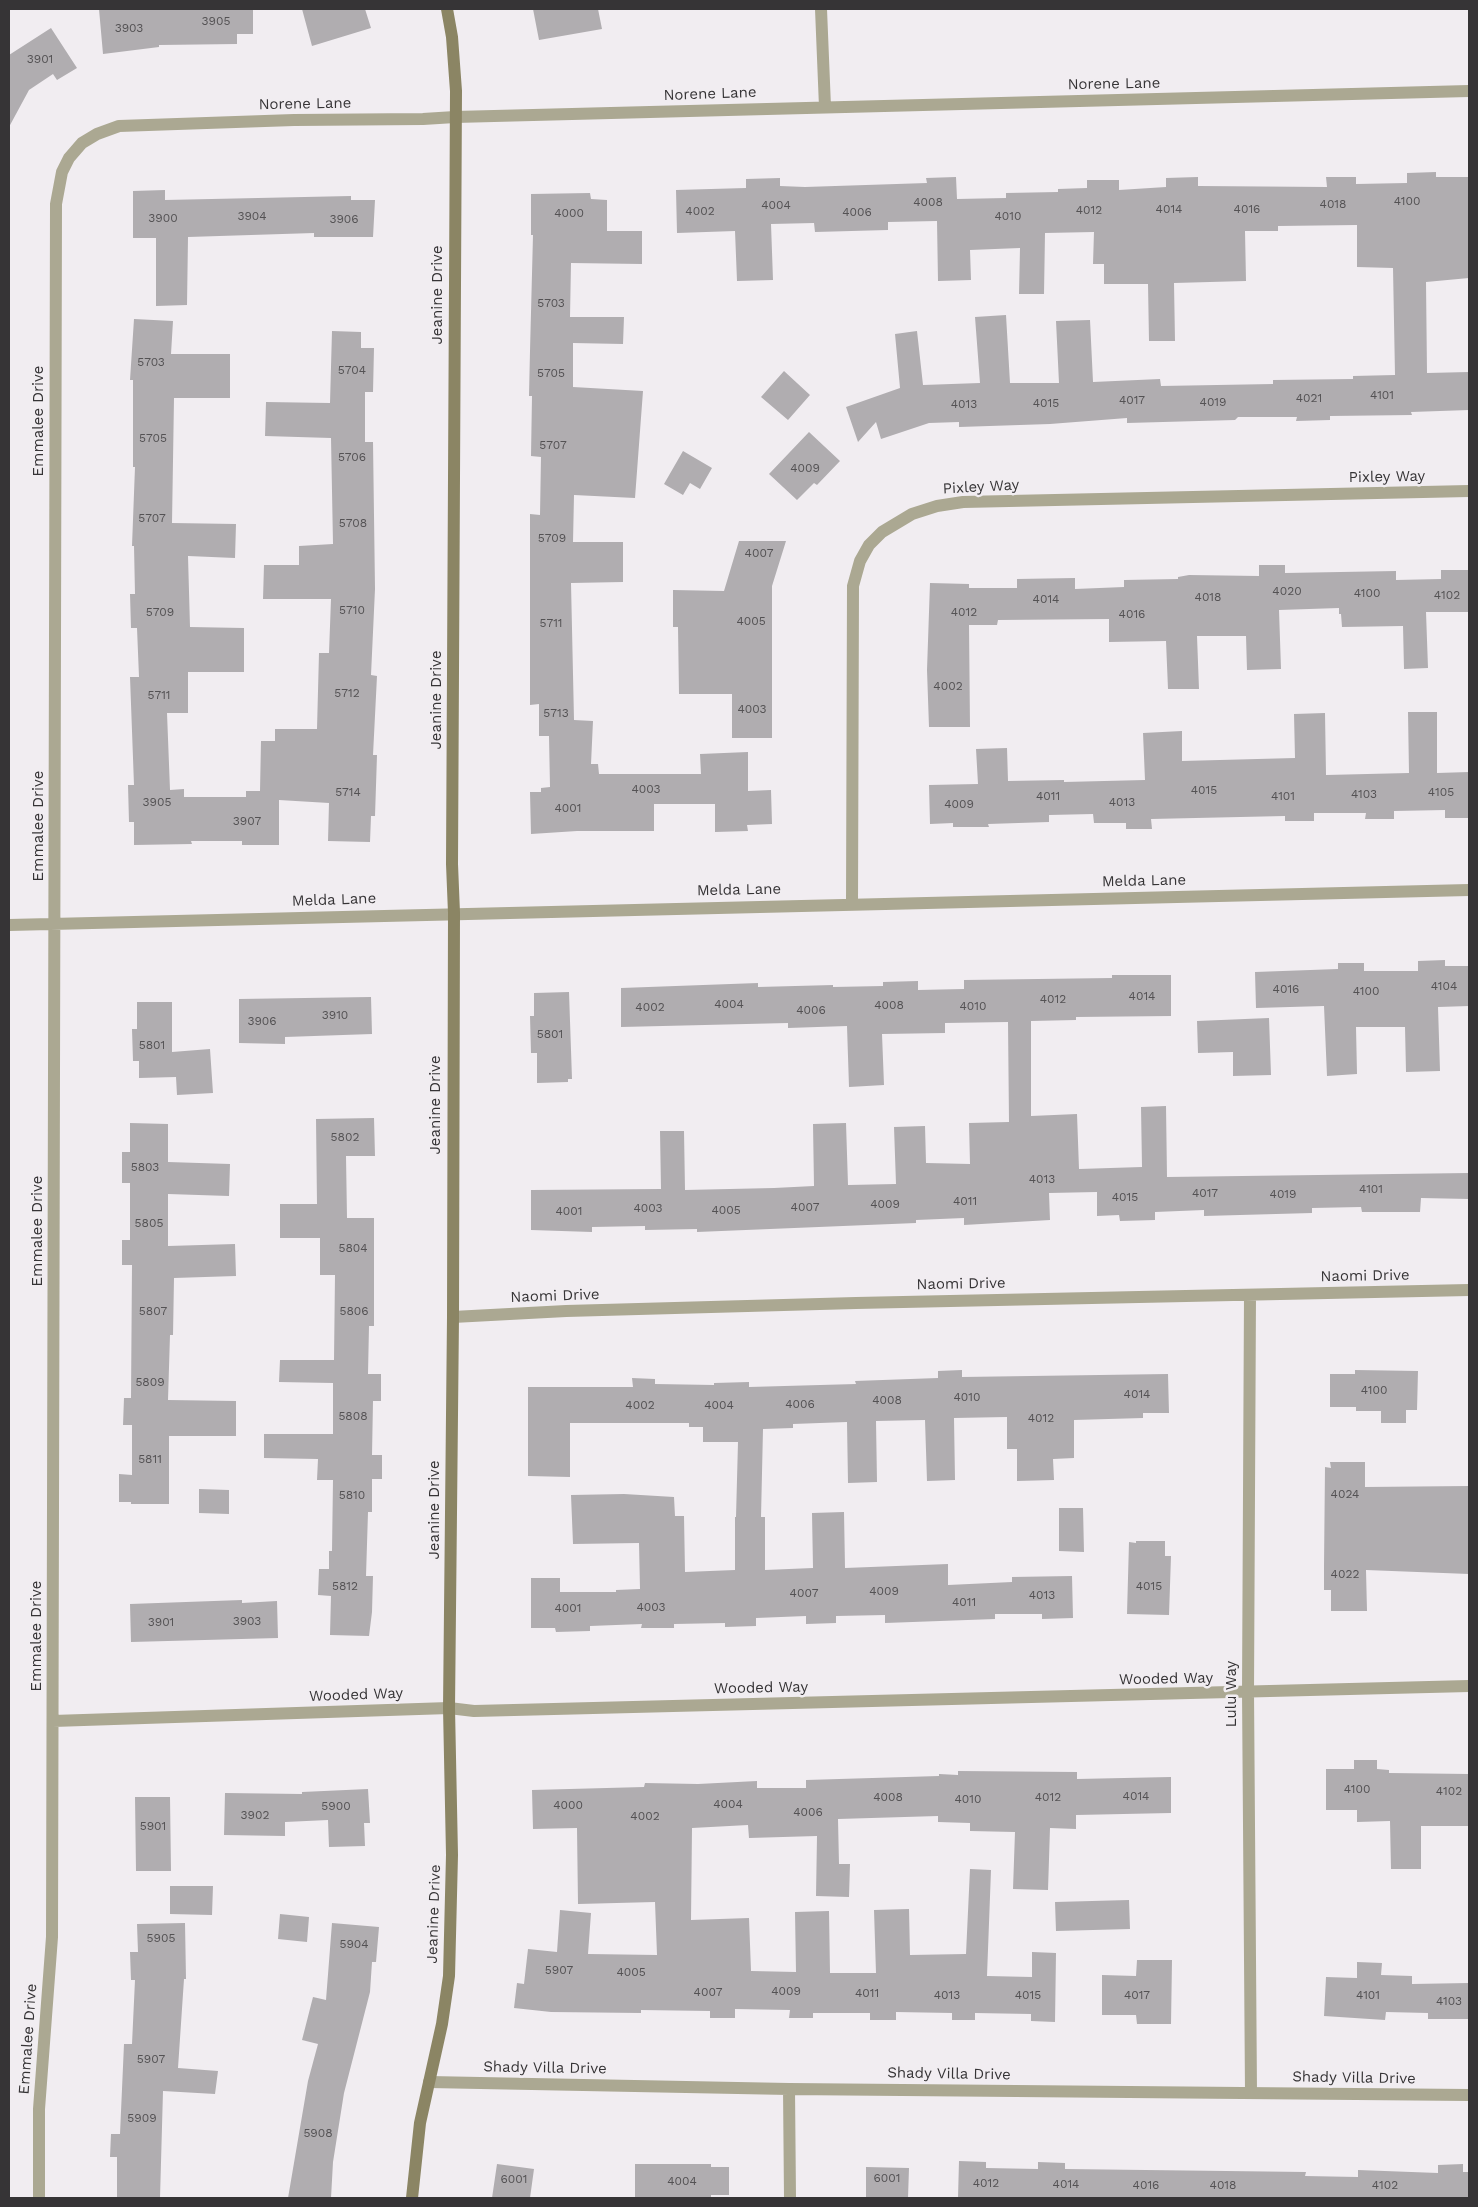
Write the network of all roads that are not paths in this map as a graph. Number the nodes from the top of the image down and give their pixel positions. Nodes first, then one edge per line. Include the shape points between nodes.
1 (446, 9) edge
2 (821, 9) edge
3 (1469, 91) edge
4 (825, 107) junction
5 (455, 116) junction
6 (56, 263) joint
7 (1469, 491) edge
8 (1469, 890) edge
9 (852, 904) junction
10 (454, 913) junction
11 (55, 923) junction
12 (9, 925) edge
13 (1469, 1290) edge
14 (1250, 1295) junction
15 (453, 1317) junction
16 (1469, 1686) edge
17 (1248, 1691) junction
18 (449, 1708) junction
19 (53, 1721) junction
20 (429, 2082) junction
21 (789, 2089) junction
22 (1251, 2093) junction
23 (1469, 2095) edge
24 (39, 2198) edge
25 (412, 2198) edge
26 (790, 2198) edge

1 - 5 street, Jeanine Drive via 452,37
2 - 4 street
3 - 4 street, Norene Lane
4 - 5 street, Norene Lane
5 - 6 street, Norene Lane via 119,126 97,134 82,143 62,172 56,204
5 - 10 street, Jeanine Drive
6 - 11 street, Emmalee Drive
7 - 9 street, Pixley Way via 963,502 912,514 882,532 860,561 853,586
8 - 9 street, Melda Lane
9 - 10 street, Melda Lane
10 - 11 street, Melda Lane
10 - 15 street, Jeanine Drive
11 - 12 street, Melda Lane
11 - 19 street, Emmalee Drive
13 - 14 street, Naomi Drive
14 - 15 street, Naomi Drive via 836,1303
14 - 17 street, Lulu Way
15 - 18 street, Jeanine Drive
16 - 17 street, Wooded Way
17 - 18 street, Wooded Way via 484,1710
17 - 22 street, Lulu Way
18 - 19 street, Wooded Way
18 - 20 street, Jeanine Drive via 452,1855 448,1976 442,2024
19 - 24 street, Emmalee Drive via 52,1937 39,2109
20 - 21 street, Shady Villa Drive
20 - 25 street, Jeanine Drive via 420,2123
21 - 22 street, Shady Villa Drive
21 - 26 street
22 - 23 street, Shady Villa Drive

